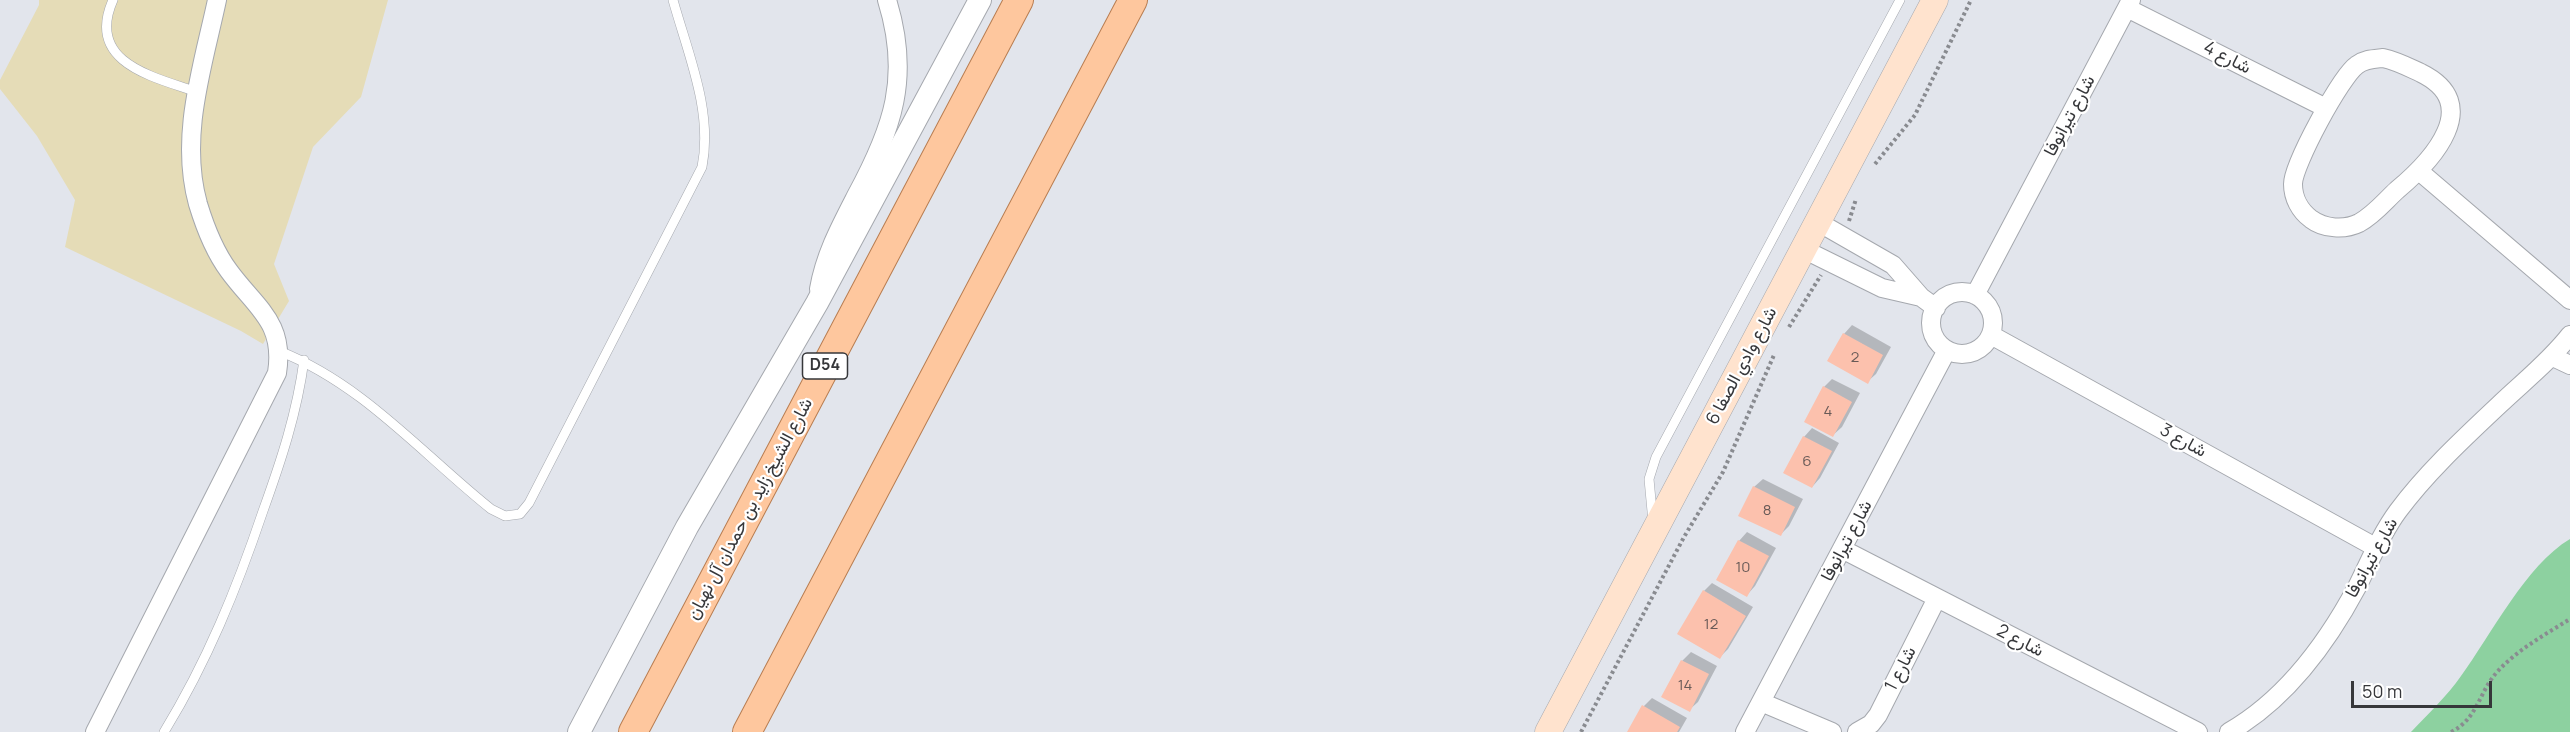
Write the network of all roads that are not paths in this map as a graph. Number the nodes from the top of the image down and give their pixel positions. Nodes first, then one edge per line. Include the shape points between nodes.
1 (113, 0) edge
2 (217, 0) edge
3 (673, 0) edge
4 (887, 0) edge
5 (980, 0) edge
6 (1019, 0) edge
7 (1133, 0) edge
8 (1900, 0) edge
9 (1935, 0) edge
10 (2129, 4) edge
11 (197, 92) junction
12 (2326, 108) junction
13 (2419, 171) junction
14 (1818, 222) junction
15 (1850, 238) junction
16 (1803, 249) junction
17 (1835, 265) junction
18 (1975, 295) junction
19 (1914, 296) junction
20 (2570, 300) edge
21 (817, 303) junction
22 (1936, 308) junction
23 (1991, 335) junction
24 (2570, 335) edge
25 (1947, 350) junction
26 (279, 351) junction
27 (2553, 357) junction
28 (304, 360) junction
29 (2570, 365) edge
30 (1654, 533) junction
31 (2375, 547) junction
32 (1842, 549) junction
33 (1937, 598) junction
34 (1761, 702) junction
35 (95, 732) edge
36 (164, 732) edge
37 (579, 732) edge
38 (633, 732) edge
39 (747, 732) edge
40 (1548, 732) edge
41 (1745, 732) edge
42 (1832, 732) edge
43 (1857, 732) edge
44 (2198, 732) edge
45 (2229, 732) edge

1 - 11 lane via 107,25 119,58 138,72
2 - 11 street
3 - 28 lane via 706,121 702,167 525,509 513,517 491,509 430,459 375,406
4 - 21 street via 898,42 894,107 881,148 830,247
5 - 21 street
6 - 38 main road, شارع الشيخ زايد بن حمدان آل نهيان / D54
7 - 39 main road
8 - 30 lane via 1650,469 1648,493
9 - 14 main road, شارع وادي الصفا 6
10 - 12 street, شارع 4
10 - 18 street, شارع تيرانوفا
11 - 26 street via 191,154 205,226 227,268 273,325
12 - 13 street via 2357,64 2370,59 2396,61 2434,79 2450,99 2452,111 2444,137
12 - 13 street via 2293,182 2300,209 2312,220 2343,228 2359,223
13 - 20 street
14 - 15 street
14 - 16 main road, شارع وادي الصفا 6
15 - 17 street
15 - 19 street via 1893,265
16 - 17 street
16 - 30 main road, شارع وادي الصفا 6
17 - 19 street via 1882,288
18 - 22 street via 1953,294
18 - 23 street via 1991,312
19 - 22 street
21 - 37 street via 687,527
22 - 25 street via 1932,317 1934,336
23 - 25 street via 1984,346 1972,353
23 - 31 street, شارع 3
24 - 27 street, شارع تيرانوفا
25 - 32 street, شارع تيرانوفا
26 - 28 lane
26 - 35 street via 272,385
27 - 29 street
27 - 31 street, شارع تيرانوفا via 2426,478
28 - 36 lane via 290,432 232,599 204,663
30 - 40 main road, شارع وادي الصفا 6
31 - 45 street, شارع تيرانوفا via 2357,587 2309,660 2281,693
32 - 33 street, شارع 2
32 - 34 street, شارع تيرانوفا
33 - 43 street, شارع 1 via 1878,715
33 - 44 street, شارع 2
34 - 41 street, شارع تيرانوفا
34 - 42 street

